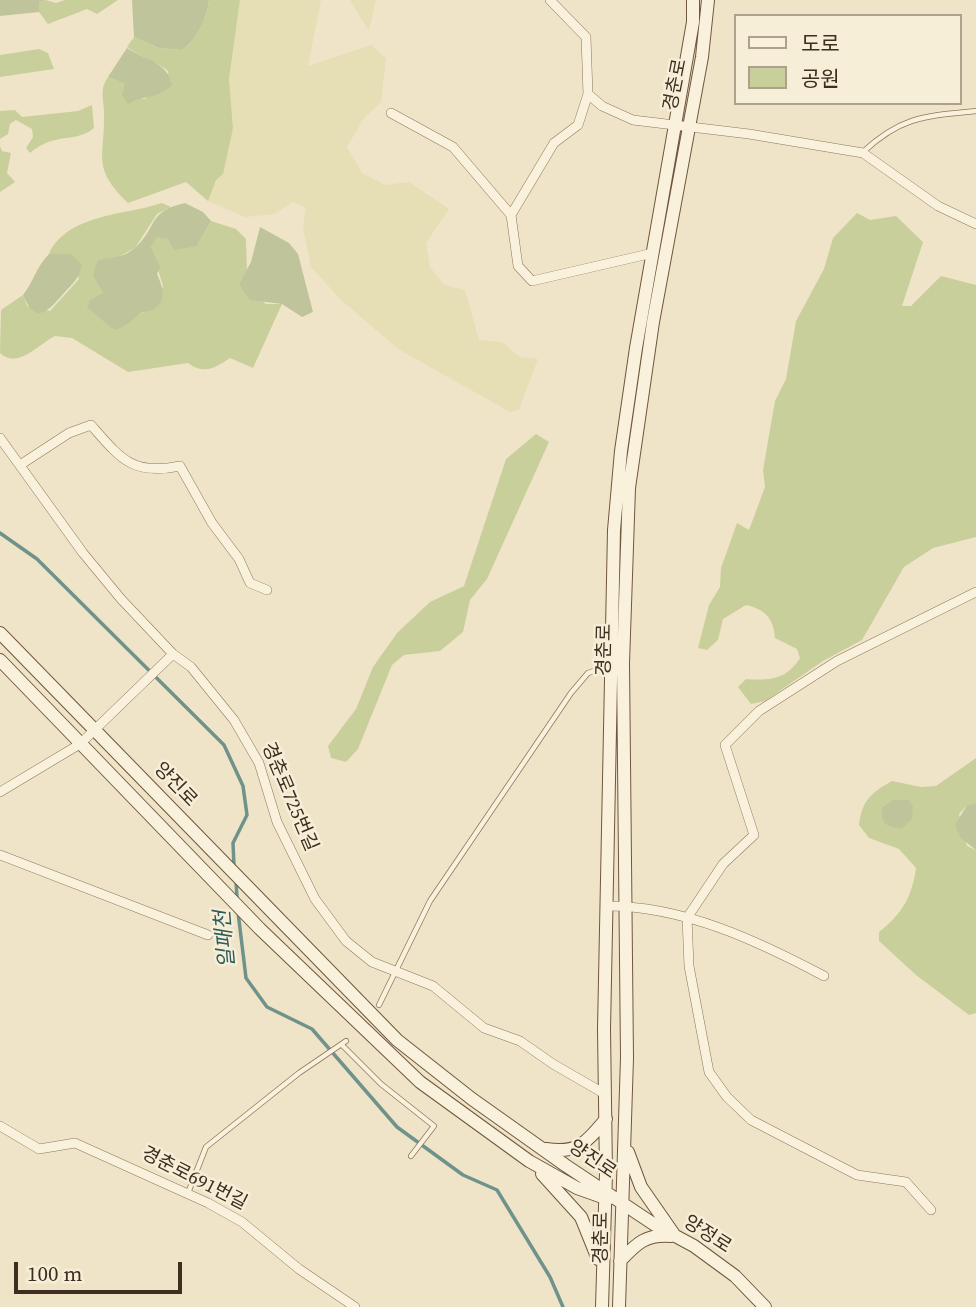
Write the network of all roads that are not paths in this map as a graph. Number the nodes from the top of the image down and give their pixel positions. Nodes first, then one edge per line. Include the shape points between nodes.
1 (550, 0) edge
2 (693, 0) edge
3 (708, 0) edge
4 (588, 94) junction
5 (976, 111) edge
6 (391, 113) dead end
7 (682, 127) junction
8 (863, 153) junction
9 (511, 215) junction
10 (976, 224) edge
11 (653, 253) junction
12 (0, 438) edge
13 (20, 465) junction
14 (267, 590) dead end
15 (976, 592) edge
16 (0, 633) edge
17 (171, 656) junction
18 (0, 660) edge
19 (611, 665) junction
20 (94, 730) junction
21 (80, 744) junction
22 (0, 792) edge
23 (0, 855) edge
24 (607, 906) junction
25 (627, 906) junction
26 (687, 918) junction
27 (208, 935) dead end
28 (395, 971) junction
29 (824, 976) dead end
30 (379, 1005) dead end
31 (605, 1094) junction
32 (606, 1119) junction
33 (0, 1126) edge
34 (625, 1139) junction
35 (542, 1148) junction
36 (411, 1156) dead end
37 (529, 1161) junction
38 (188, 1194) junction
39 (606, 1195) junction
40 (622, 1203) junction
41 (931, 1210) dead end
42 (675, 1236) junction
43 (621, 1261) junction
44 (601, 1267) junction
45 (355, 1307) edge
46 (601, 1307) edge
47 (619, 1307) edge
48 (765, 1307) edge

1 - 4 street via 586,37
2 - 7 main road, 경춘로
3 - 7 main road, 경춘로 via 702,57
4 - 7 street via 633,120
4 - 9 street via 578,125 554,143
5 - 8 lane via 919,116 884,133
6 - 9 street via 453,147
7 - 8 street
7 - 11 main road, 경춘로
7 - 25 main road, 경춘로 via 629,488 623,663
8 - 10 street via 938,206
9 - 11 street via 517,266 532,281
11 - 19 main road, 경춘로 via 621,451
12 - 13 street, 경춘로725번길
13 - 14 street via 69,433 92,425 123,461 158,471 180,467 250,583
13 - 17 street, 경춘로725번길 via 83,553
15 - 26 street via 837,660 759,710 725,745 754,835 723,864
16 - 20 main road, 양진로
17 - 20 street
17 - 28 street, 경춘로725번길 via 191,667 234,720 259,763 277,822 315,899 346,941 372,962
18 - 21 main road, 양진로
19 - 24 main road, 경춘로
19 - 28 lane via 588,673 571,693 430,901
20 - 21 street
20 - 35 main road, 양진로 via 397,1040
21 - 22 street
21 - 37 main road, 양진로 via 260,929 420,1082
23 - 27 street
24 - 25 street
24 - 31 main road, 경춘로
25 - 26 street
25 - 34 main road, 경춘로
26 - 29 street via 762,943
26 - 41 street via 689,966 709,1072 727,1097 751,1120 857,1175 905,1182
28 - 30 lane
28 - 31 street, 경춘로725번길 via 433,986 484,1028 520,1041
31 - 32 main road, 경춘로
32 - 35 main road via 578,1148 564,1152
32 - 39 main road, 경춘로
33 - 38 street, 경춘로691번길 via 39,1149 75,1143
34 - 40 main road, 경춘로
34 - 42 main road via 634,1176
35 - 39 main road, 양진로
36 - 38 lane via 433,1126 381,1084 344,1043 206,1147
37 - 39 main road, 양진로 via 577,1188
37 - 44 main road via 581,1217
38 - 45 street, 경춘로691번길 via 242,1222
39 - 40 main road, 양진로
39 - 44 main road, 경춘로
40 - 42 main road, 양정로
40 - 43 main road, 경춘로
42 - 43 main road via 654,1234 641,1240
42 - 48 main road, 양정로 via 736,1276
43 - 47 main road, 경춘로
44 - 46 main road, 경춘로

